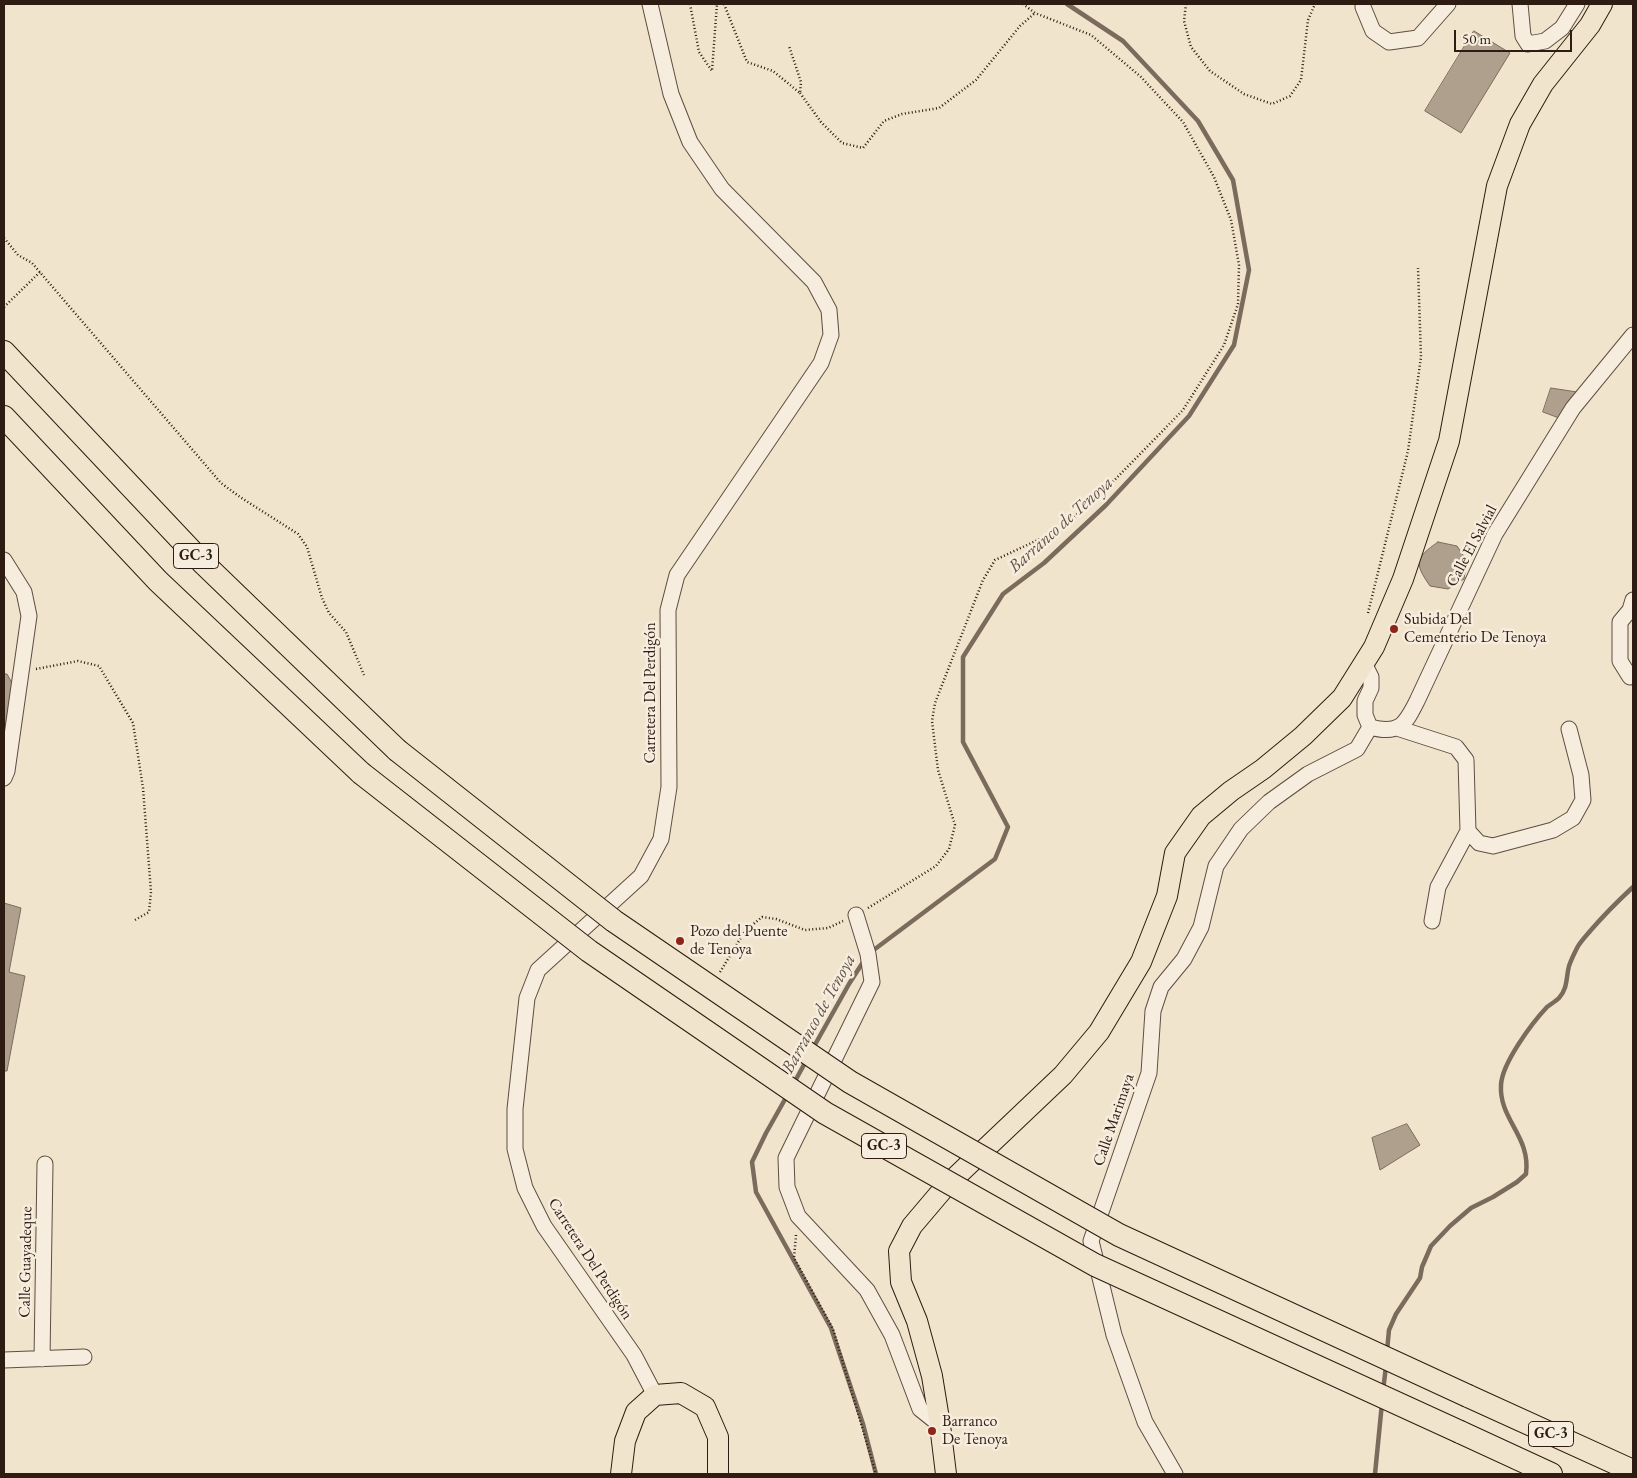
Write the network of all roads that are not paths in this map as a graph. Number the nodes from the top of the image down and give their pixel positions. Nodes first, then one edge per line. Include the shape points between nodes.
1 (650, 4) edge
2 (1448, 4) edge
3 (1520, 4) edge
4 (1577, 4) edge
5 (1602, 4) edge
6 (1363, 8) dead end
7 (1633, 336) edge
8 (4, 352) edge
9 (4, 417) edge
10 (4, 560) edge
11 (1633, 600) edge
12 (1364, 663) junction
13 (1630, 677) dead end
14 (1370, 727) junction
15 (1397, 728) junction
16 (1569, 730) dead end
17 (4, 778) edge
18 (1468, 831) junction
19 (856, 915) road end
20 (1432, 921) dead end
21 (45, 1164) dead end
22 (84, 1357) dead end
23 (42, 1359) junction
24 (4, 1360) edge
25 (655, 1395) junction
26 (940, 1425) junction
27 (1633, 1471) edge
28 (621, 1474) edge
29 (718, 1474) edge
30 (946, 1474) edge
31 (1175, 1474) edge
32 (1551, 1474) edge

1 - 25 street, Carretera Del Perdigón via 671,94 690,142 722,189 814,282 829,310 831,335 822,363 677,575 668,610 669,787 661,840 641,876 538,970 527,998 515,1109 515,1149 525,1188 544,1226 634,1355
2 - 6 street via 1418,38 1389,42 1373,30
3 - 4 street via 1523,36 1528,44 1545,41 1562,28
5 - 12 main road via 1590,25 1543,84 1520,124 1497,186 1449,441 1403,579
7 - 15 street, Calle El Salvial via 1573,408 1495,534 1417,701 1407,720
8 - 27 highway, GC-3, bridge via 202,562 397,750 614,921 850,1082 1120,1235
9 - 32 highway, GC-3, bridge via 158,582 361,773 589,951 825,1113 1095,1264
10 - 17 street via 24,592 29,616
11 - 13 street via 1630,610 1620,622 1620,661
12 - 14 street via 1371,676 1371,688 1365,701 1365,715
12 - 26 main road via 1342,698 1303,736 1201,816 1175,854 1167,896 1141,962 1099,1032 1063,1075 945,1187 912,1226 899,1251 900,1282 917,1321 932,1376
14 - 15 street via 1384,731
14 - 31 street, Calle Marimaya via 1357,749 1308,774 1269,802 1241,829 1216,866 1201,927 1184,959 1161,988 1153,1011 1149,1073 1091,1241 1114,1335 1139,1405
15 - 18 street via 1456,747 1466,760
16 - 18 street via 1581,775 1583,800 1573,818 1553,830 1493,846 1479,843
18 - 20 street via 1438,887
19 - 26 street via 868,954 872,982 786,1158 787,1187 798,1216 867,1290 892,1335 920,1410
21 - 23 street, Calle Guayadeque
22 - 23 street
23 - 24 street
25 - 28 main road via 636,1412 625,1441
25 - 29 main road via 681,1393 705,1407 718,1437
26 - 30 main road

